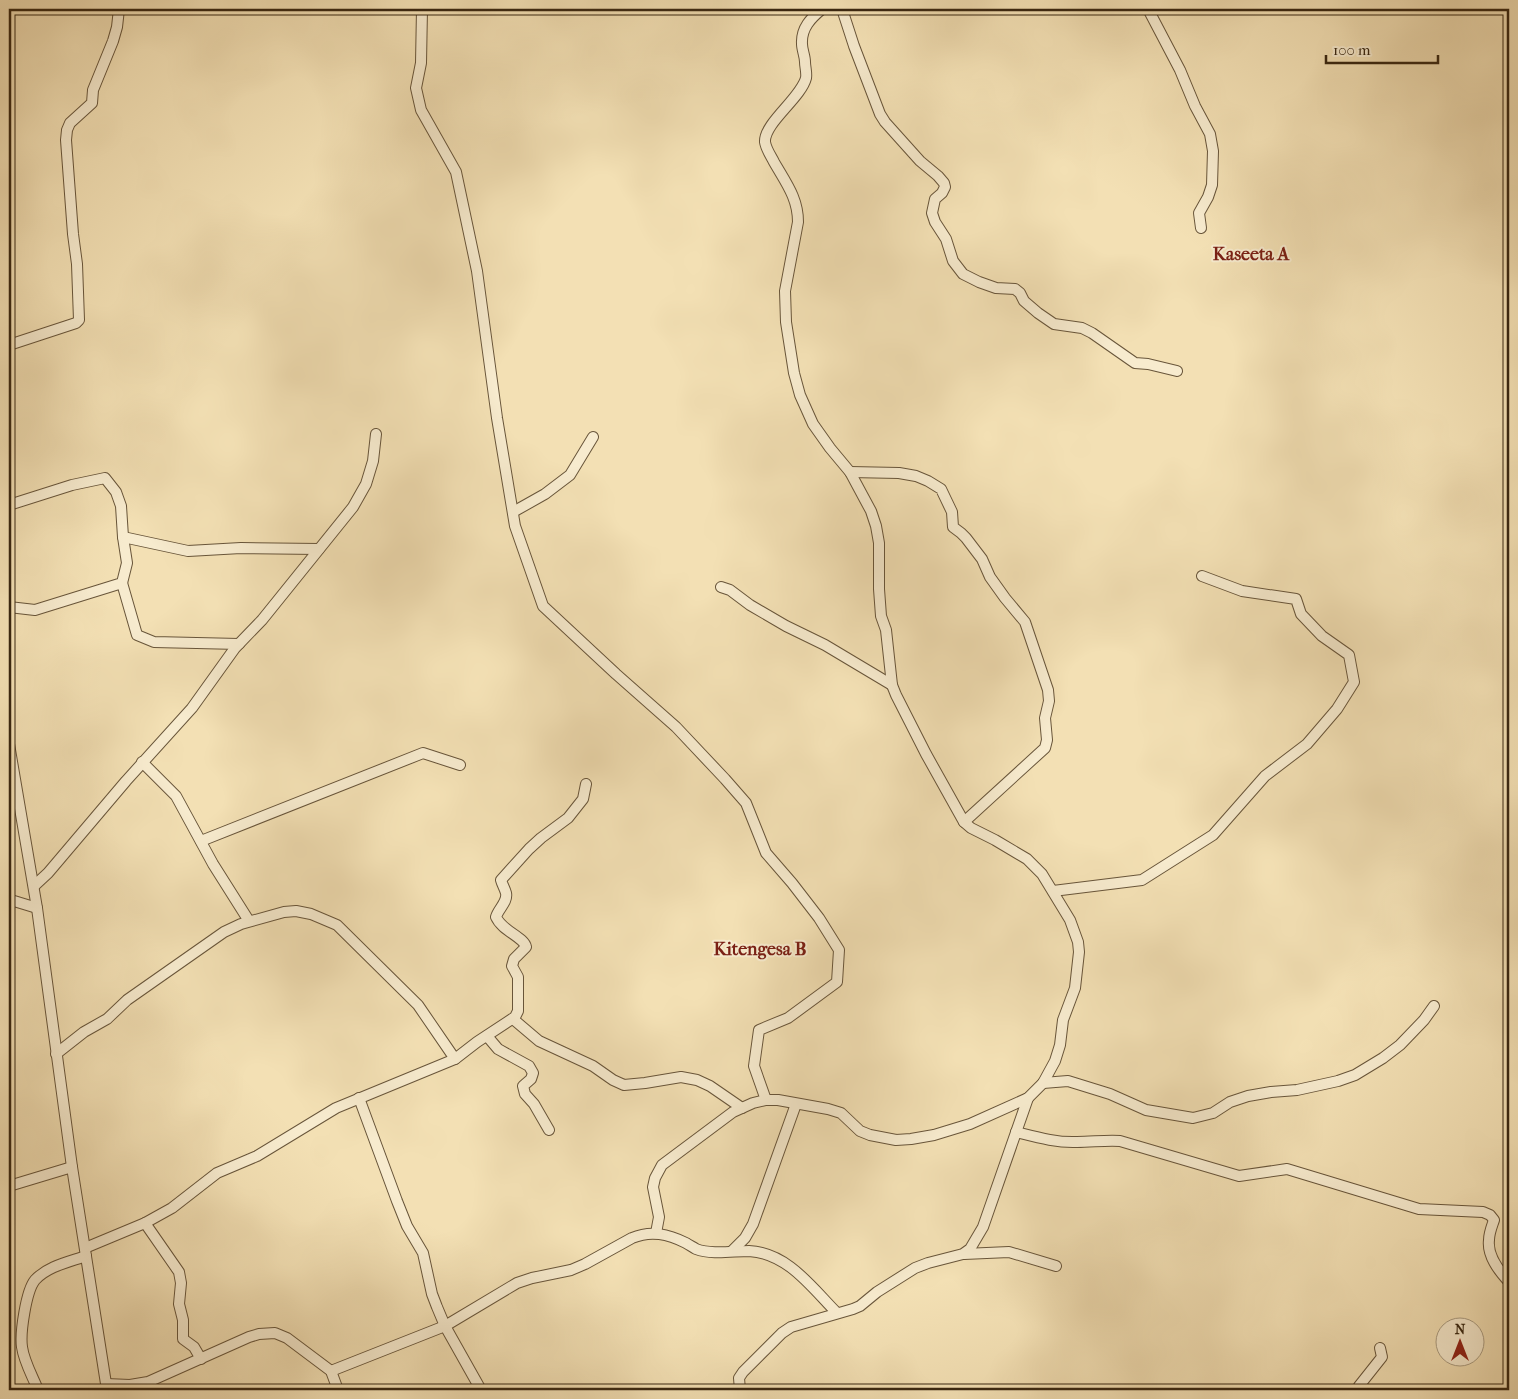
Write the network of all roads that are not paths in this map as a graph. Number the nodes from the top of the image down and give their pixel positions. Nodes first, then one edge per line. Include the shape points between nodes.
1 (119, 9) edge
2 (422, 9) edge
3 (822, 9) edge
4 (842, 9) edge
5 (1148, 9) edge
6 (1201, 228) dead end
7 (9, 345) edge
8 (1177, 371) dead end
9 (376, 434) dead end
10 (592, 437) dead end
11 (850, 472) junction
12 (9, 505) edge
13 (513, 512) junction
14 (123, 537) junction
15 (319, 550) junction
16 (1202, 576) dead end
17 (122, 583) junction
18 (721, 587) dead end
19 (9, 607) edge
20 (239, 644) junction
21 (892, 685) junction
22 (9, 744) edge
23 (142, 762) junction
24 (460, 766) dead end
25 (586, 784) dead end
26 (964, 822) junction
27 (201, 841) junction
28 (34, 886) junction
29 (1053, 891) junction
30 (9, 901) edge
31 (37, 908) junction
32 (249, 922) junction
33 (1434, 1006) dead end
34 (513, 1019) junction
35 (487, 1036) junction
36 (56, 1054) junction
37 (455, 1059) junction
38 (1043, 1083) junction
39 (359, 1098) junction
40 (1028, 1098) junction
41 (766, 1100) junction
42 (796, 1104) junction
43 (742, 1108) junction
44 (550, 1130) dead end
45 (1016, 1132) junction
46 (72, 1166) junction
47 (9, 1186) edge
48 (145, 1223) junction
49 (656, 1233) junction
50 (732, 1251) junction
51 (86, 1252) junction
52 (963, 1254) junction
53 (1056, 1266) dead end
54 (1509, 1282) edge
55 (837, 1313) junction
56 (445, 1326) junction
57 (1380, 1348) dead end
58 (200, 1359) junction
59 (331, 1371) junction
60 (107, 1387) edge
61 (38, 1390) edge
62 (338, 1390) edge
63 (481, 1390) edge
64 (740, 1390) edge
65 (1358, 1390) edge

1 - 7 street via 113,41 93,90 92,103 70,123 67,130 79,320
2 - 13 street via 421,63 416,88 421,110 456,172 462,197 477,271
3 - 11 street via 810,19 802,36 806,77 769,130 765,142 794,197 798,213 785,291 794,373 812,424
4 - 8 street via 880,114 920,161 944,183 932,213 946,238 953,261 963,274 996,288 1014,289 1054,324 1082,328 1135,363
5 - 6 street via 1210,134 1212,185 1199,213
9 - 15 street via 366,484 353,507
10 - 13 street via 570,475
11 - 21 street via 876,526 881,616
11 - 26 street via 916,476 941,489 952,512 953,527 966,538 982,559 990,577 1026,622 1040,664 1049,701 1045,748
12 - 14 street via 105,478 116,492 121,506
13 - 41 street via 543,606 676,727 726,779 746,803 766,853 819,918 839,950 837,982 788,1018 759,1030 754,1066
14 - 15 street via 188,551 241,548
14 - 17 street via 127,563
15 - 20 street
16 - 29 street via 1242,591 1296,599 1301,614 1322,636 1349,655 1354,682 1337,709 1307,744 1265,776 1213,835 1142,880
17 - 19 street via 35,610
17 - 20 street via 137,635 154,642
18 - 21 street
20 - 23 street via 192,708
21 - 26 street via 908,721
22 - 28 street
23 - 27 street via 176,796
23 - 28 street
24 - 27 street via 424,753
25 - 34 street via 583,799 568,818 541,838 501,880 506,901 496,917 526,947 514,959 512,966 518,977 518,1010
26 - 29 street via 1027,859
27 - 32 street
28 - 31 street
29 - 38 street via 1070,920 1079,952 1075,988 1063,1020 1060,1045
30 - 31 street
31 - 36 street
32 - 36 street via 224,932 174,966
32 - 37 street via 296,911 337,925 418,1005
33 - 38 street via 1400,1045 1355,1075 1338,1082 1248,1096 1213,1113 1193,1118 1146,1110 1068,1081
34 - 35 street
34 - 43 street via 539,1041 592,1066 618,1083 646,1084 681,1078 696,1080
35 - 37 street
35 - 44 street via 498,1050 529,1066 533,1073 523,1086 525,1094
36 - 46 street
37 - 39 street
38 - 40 street
39 - 48 street via 320,1117 257,1156 217,1174 180,1203
39 - 56 street via 407,1226 423,1253 432,1294
40 - 42 street via 952,1130 896,1140 860,1131 841,1114 828,1109
40 - 45 street
41 - 42 street
41 - 43 street
42 - 50 street via 753,1224
43 - 49 street via 662,1164 653,1187 659,1216
45 - 52 street via 983,1227 970,1249
45 - 54 street via 1052,1140 1120,1141 1240,1176 1287,1168 1419,1209 1483,1212 1494,1220 1488,1240 1493,1261
46 - 47 street
46 - 51 street
48 - 51 street
48 - 58 street via 178,1272 183,1339 194,1347
49 - 50 street via 696,1249
49 - 56 street via 632,1238 571,1270 518,1283
50 - 55 street via 758,1252 784,1262
51 - 60 street
51 - 61 street via 49,1269 31,1286 22,1348
52 - 53 street via 1009,1252
52 - 55 street via 915,1268 860,1306
55 - 64 street via 791,1326 782,1333 743,1372 739,1378
56 - 59 street
56 - 63 street
57 - 65 street via 1382,1357
58 - 59 street via 249,1337 275,1333
58 - 60 street via 148,1382
59 - 62 street

